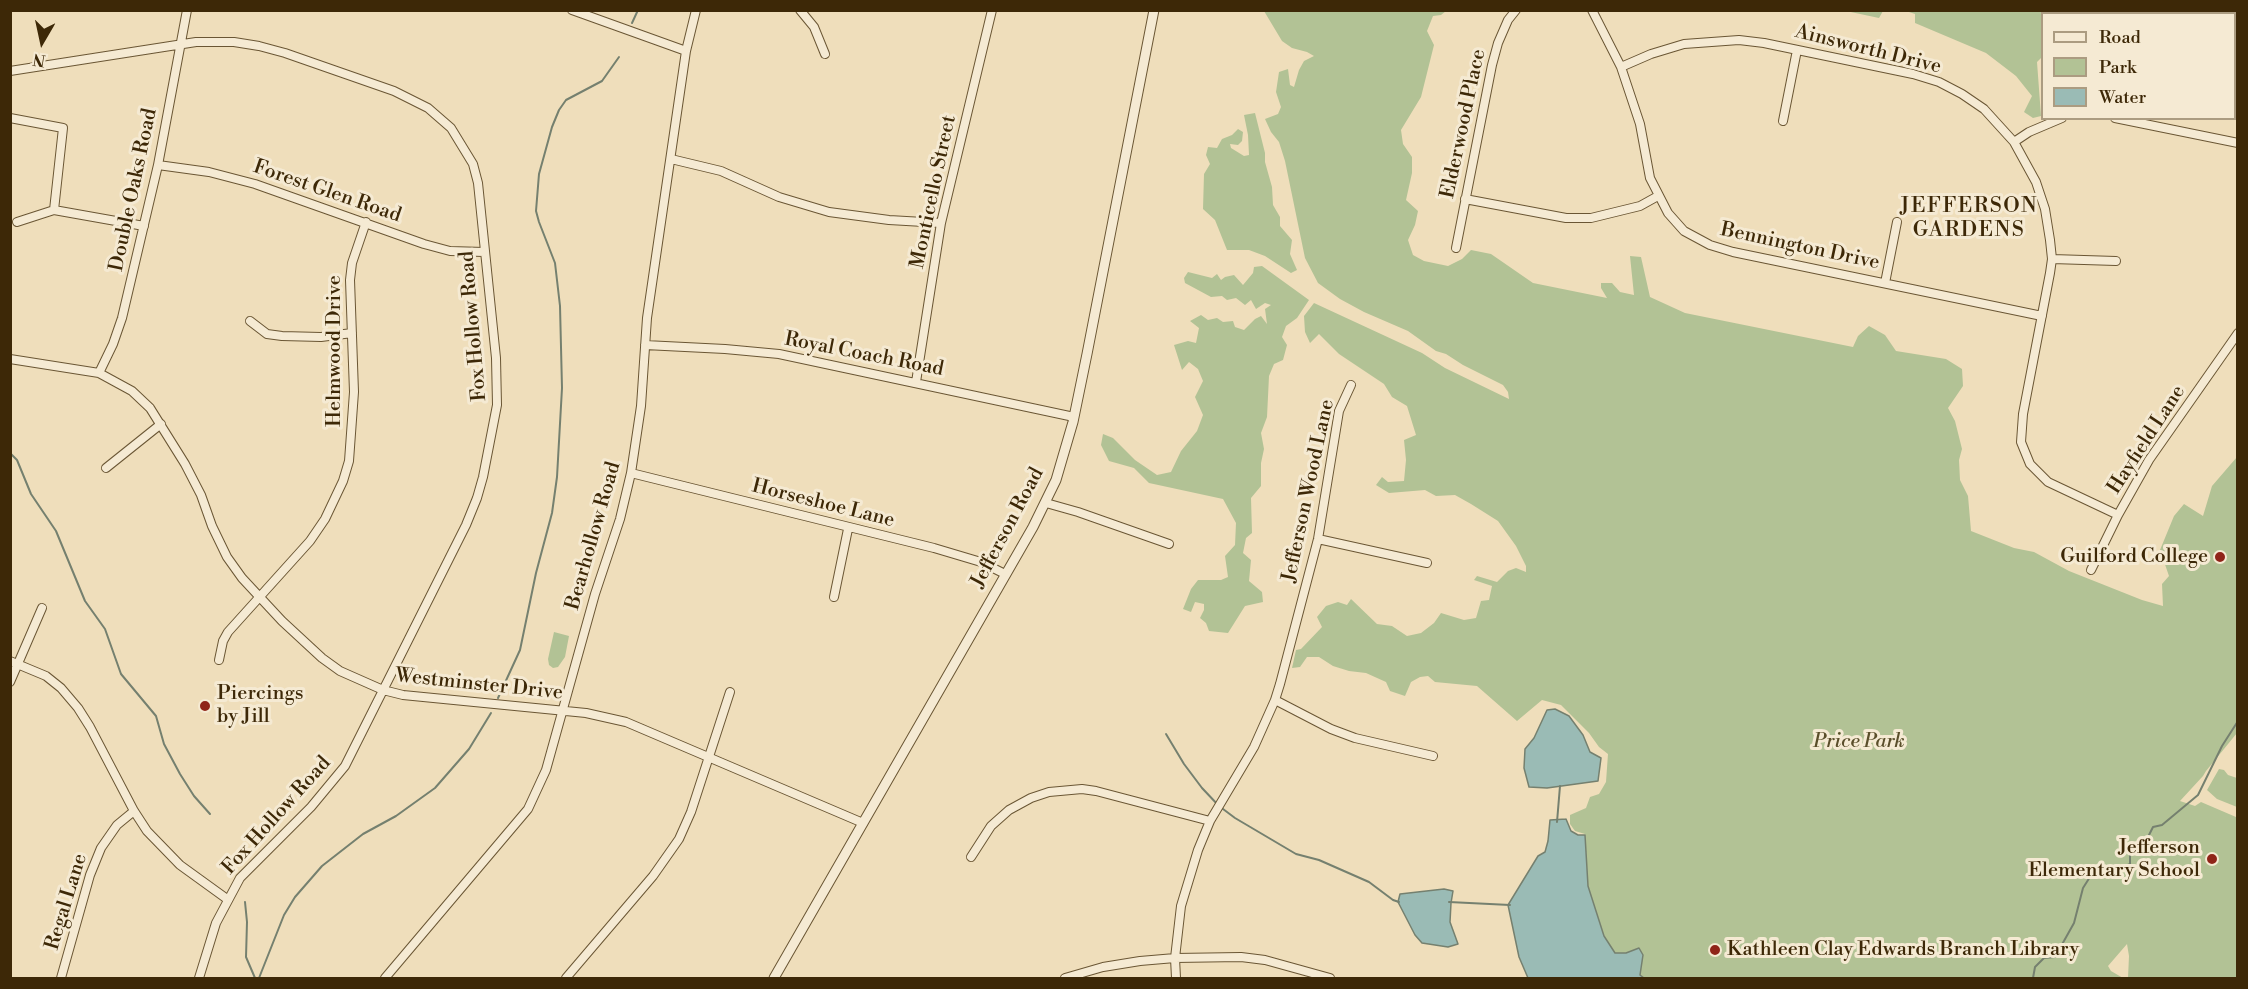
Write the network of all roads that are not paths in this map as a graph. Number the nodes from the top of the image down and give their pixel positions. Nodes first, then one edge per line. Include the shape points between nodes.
1 (187, 10) edge
2 (572, 10) edge
3 (696, 10) edge
4 (800, 10) edge
5 (992, 10) edge
6 (1154, 10) edge
7 (1516, 10) edge
8 (1592, 10) edge
9 (181, 45) junction
10 (1797, 50) junction
11 (686, 51) junction
12 (825, 54) dead end
13 (1621, 67) junction
14 (10, 71) edge
15 (10, 117) edge
16 (2057, 120) edge
17 (2125, 120) edge
18 (1783, 121) dead end
19 (2014, 142) junction
20 (2238, 143) edge
21 (671, 159) junction
22 (158, 165) junction
23 (1658, 196) junction
24 (1465, 199) junction
25 (54, 210) junction
26 (17, 222) dead end
27 (366, 222) junction
28 (1897, 222) dead end
29 (941, 223) junction
30 (144, 226) junction
31 (1456, 248) dead end
32 (484, 252) junction
33 (2052, 259) junction
34 (2116, 261) dead end
35 (1885, 282) junction
36 (2043, 316) junction
37 (250, 321) dead end
38 (352, 333) junction
39 (2238, 333) edge
40 (645, 345) junction
41 (10, 359) edge
42 (99, 373) junction
43 (915, 382) junction
44 (1351, 385) dead end
45 (1074, 417) junction
46 (161, 424) junction
47 (106, 468) dead end
48 (631, 473) junction
49 (1046, 503) junction
50 (2118, 515) junction
51 (848, 529) junction
52 (1318, 539) junction
53 (1169, 544) dead end
54 (1427, 563) dead end
55 (2091, 570) dead end
56 (1005, 574) junction
57 (260, 597) junction
58 (834, 597) dead end
59 (42, 608) dead end
60 (219, 660) dead end
61 (15, 662) edge
62 (10, 682) edge
63 (383, 690) junction
64 (730, 692) dead end
65 (1275, 700) junction
66 (562, 710) junction
67 (710, 756) junction
68 (1433, 756) dead end
69 (134, 811) junction
70 (1210, 821) junction
71 (863, 823) junction
72 (971, 857) dead end
73 (227, 899) junction
74 (1175, 958) junction
75 (61, 978) edge
76 (199, 978) edge
77 (385, 978) edge
78 (566, 978) edge
79 (774, 978) edge
80 (1065, 978) edge
81 (1176, 978) edge
82 (1330, 978) edge

1 - 9 street, Double Oaks Road
2 - 11 street
3 - 11 street, Bearhollow Road
4 - 12 street via 814,27
5 - 29 street, Monticello Street
6 - 45 street, Jefferson Road
7 - 24 street, Elderwood Place via 1508,20 1492,65
8 - 13 street, Bennington Drive
9 - 14 street, Fox Hollow Road
9 - 22 street, Double Oaks Road
9 - 32 street, Fox Hollow Road via 234,42 259,46 394,91 428,108 451,128 473,164
10 - 13 street, Ainsworth Drive via 1739,40 1684,44
10 - 18 street
10 - 19 street, Ainsworth Drive via 1939,82 1984,109
11 - 21 street, Bearhollow Road
13 - 23 street, Bennington Drive
15 - 25 street via 63,128
16 - 19 street
17 - 20 street
19 - 33 street, Ainsworth Drive via 2042,200
21 - 29 street via 721,171 779,197 829,212
21 - 40 street, Bearhollow Road
22 - 27 street, Forest Glen Road via 255,184
22 - 30 street, Double Oaks Road
23 - 24 street via 1640,206 1591,218 1566,218
23 - 35 street, Bennington Drive via 1684,231 1710,245
24 - 31 street, Elderwood Place
25 - 26 street
25 - 30 street
27 - 32 street, Forest Glen Road via 450,251
27 - 38 street, Helmwood Drive via 352,263
28 - 35 street
29 - 43 street, Monticello Street
30 - 42 street, Double Oaks Road via 122,318
32 - 63 street, Fox Hollow Road via 497,405 483,477 466,525
33 - 34 street
33 - 36 street, Ainsworth Drive
35 - 36 street, Bennington Drive
36 - 50 street, Ainsworth Drive via 2021,442 2030,464 2048,482
37 - 38 street via 267,334 282,336
38 - 57 street, Helmwood Drive via 354,403 349,461 343,481 310,541
39 - 50 street, Hayfield Lane via 2149,460
40 - 43 street, Royal Coach Road via 779,354
40 - 48 street, Bearhollow Road
41 - 42 street, Westminster Drive
42 - 46 street, Westminster Drive via 132,391
43 - 45 street, Royal Coach Road
44 - 52 street, Jefferson Wood Lane via 1339,411
45 - 49 street, Jefferson Road
46 - 47 street
46 - 57 street, Westminster Drive via 201,495 227,557
48 - 51 street, Horseshoe Lane
48 - 66 street, Bearhollow Road
49 - 53 street
49 - 56 street, Jefferson Road
50 - 55 street, Hayfield Lane
51 - 56 street, Horseshoe Lane via 943,551
51 - 58 street
52 - 54 street
52 - 65 street, Jefferson Wood Lane
56 - 71 street, Jefferson Road
57 - 60 street, Helmwood Drive via 228,632
57 - 63 street, Westminster Drive via 322,658 340,671
59 - 61 street
61 - 62 street
61 - 69 street via 46,676 78,708
63 - 66 street, Westminster Drive via 428,699
63 - 73 street, Fox Hollow Road via 345,766 311,807 240,878
64 - 67 street
65 - 68 street via 1355,738
65 - 70 street via 1254,747
66 - 67 street, Westminster Drive via 626,722
66 - 77 street, Bearhollow Road via 546,770 528,809
67 - 71 street, Westminster Drive
67 - 78 street via 679,839 653,876
69 - 73 street via 164,850
69 - 75 street, Regal Lane via 117,825 101,848
70 - 72 street via 1110,794 1063,790 1031,798 1009,810 991,826
70 - 74 street via 1185,887
71 - 79 street, Jefferson Road
73 - 76 street, Fox Hollow Road
74 - 80 street via 1103,967
74 - 81 street
74 - 82 street via 1241,957

